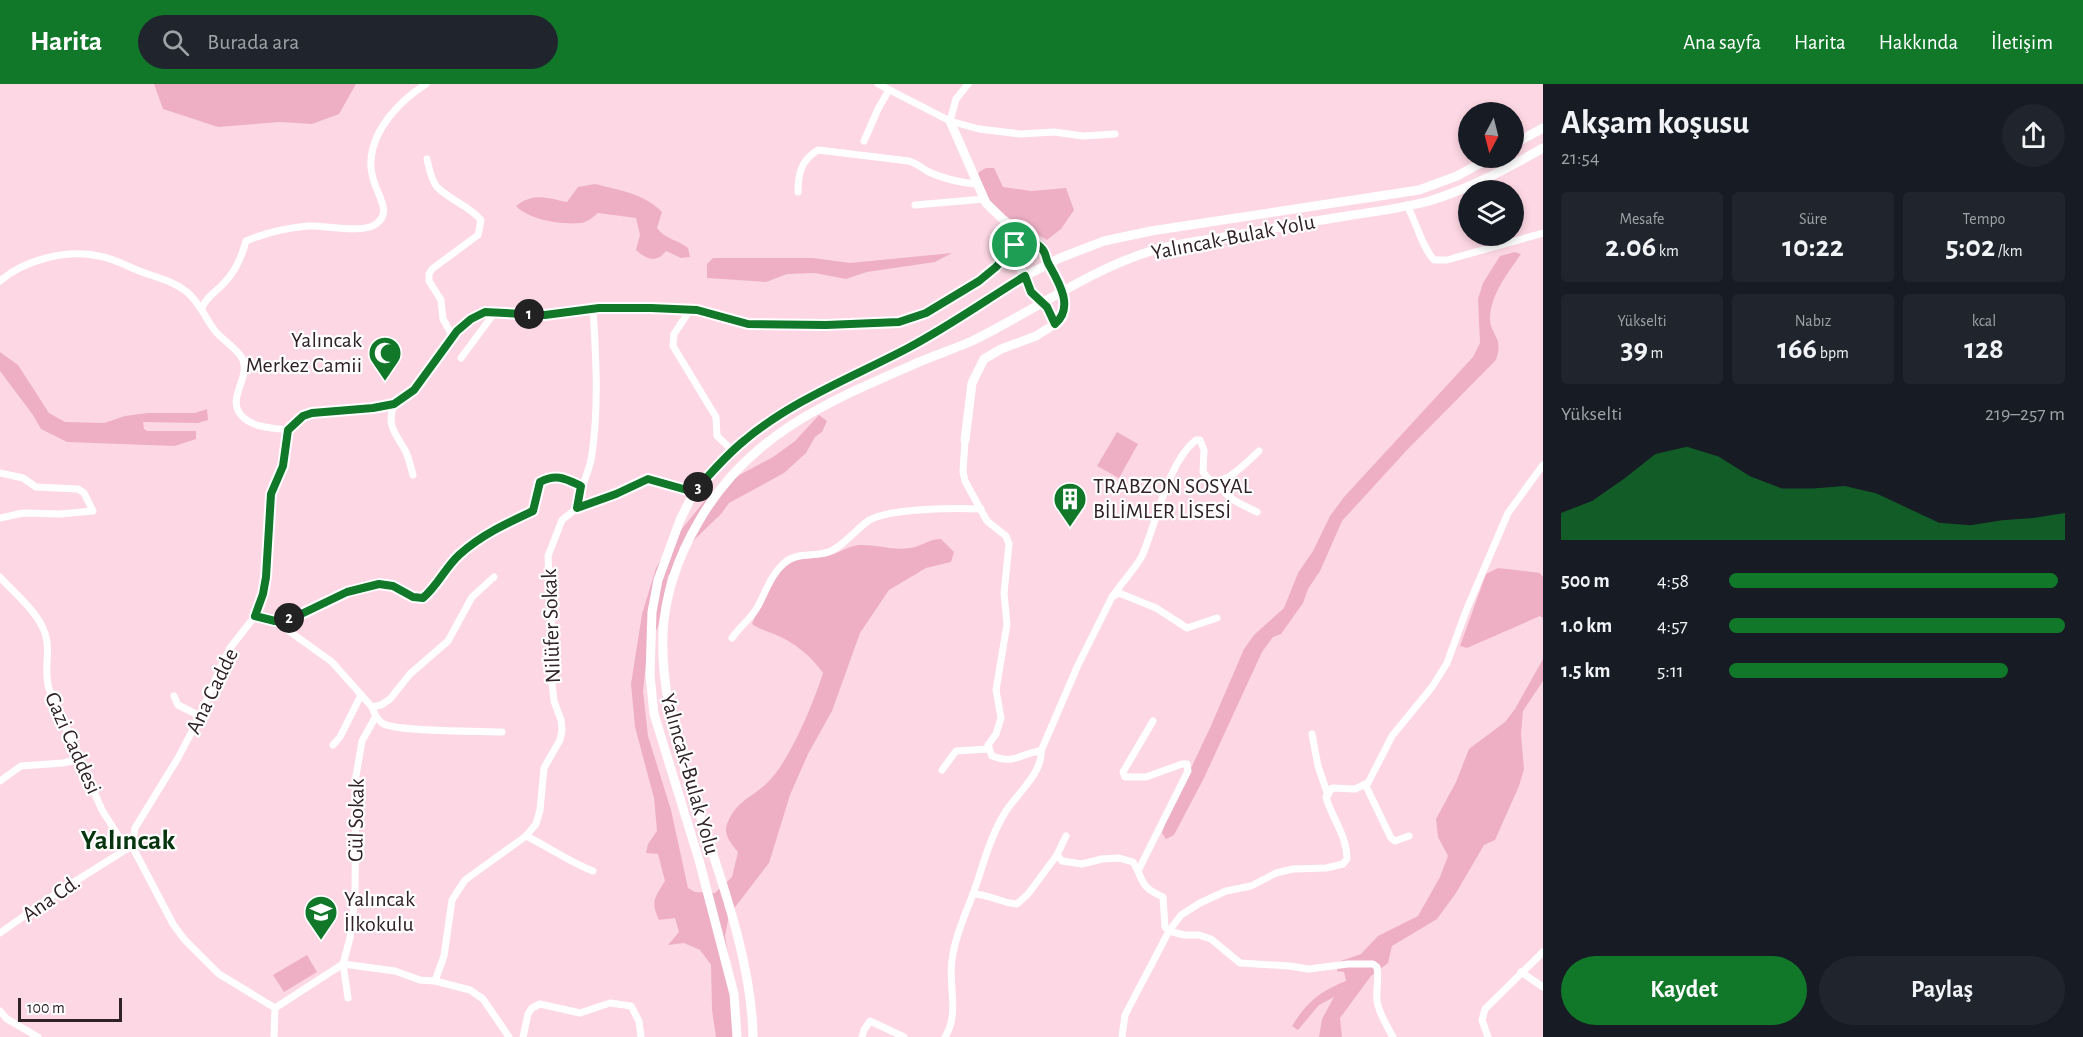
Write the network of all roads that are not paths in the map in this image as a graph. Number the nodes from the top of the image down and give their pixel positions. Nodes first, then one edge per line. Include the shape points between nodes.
1 (426, 84) edge
2 (878, 84) edge
3 (968, 84) edge
4 (889, 90) junction
5 (950, 121) junction
6 (1543, 128) edge
7 (1115, 134) dead end
8 (1524, 138) edge
9 (864, 141) dead end
10 (1543, 148) edge
11 (427, 159) dead end
12 (1471, 168) edge
13 (976, 184) junction
14 (798, 192) dead end
15 (984, 199) junction
16 (1407, 205) junction
17 (915, 206) dead end
18 (1015, 231) junction
19 (1543, 233) edge
20 (1015, 245) junction
21 (1048, 263) junction
22 (1025, 276) junction
23 (0, 281) edge
24 (1062, 292) junction
25 (1043, 303) junction
26 (202, 308) junction
27 (593, 308) junction
28 (690, 310) junction
29 (495, 312) junction
30 (1055, 324) junction
31 (798, 325) joint
32 (453, 337) junction
33 (461, 358) dead end
34 (394, 404) junction
35 (288, 430) junction
36 (965, 440) joint
37 (733, 451) junction
38 (1259, 451) dead end
39 (1543, 465) edge
40 (0, 473) edge
41 (413, 475) dead end
42 (1218, 482) junction
43 (581, 486) junction
44 (694, 492) junction
45 (577, 508) junction
46 (981, 509) junction
47 (1257, 512) dead end
48 (0, 518) edge
49 (0, 577) edge
50 (494, 577) dead end
51 (1112, 597) junction
52 (255, 616) junction
53 (1217, 618) dead end
54 (275, 621) junction
55 (732, 638) dead end
56 (361, 695) junction
57 (174, 696) dead end
58 (372, 707) junction
59 (200, 716) junction
60 (376, 716) junction
61 (1153, 721) dead end
62 (502, 732) dead end
63 (1312, 734) dead end
64 (333, 745) dead end
65 (989, 749) junction
66 (1041, 751) junction
67 (80, 759) junction
68 (942, 770) dead end
69 (0, 782) edge
70 (1365, 784) junction
71 (1328, 795) junction
72 (526, 836) junction
73 (1066, 836) dead end
74 (1409, 836) dead end
75 (129, 847) junction
76 (1057, 855) junction
77 (593, 871) dead end
78 (1138, 872) junction
79 (973, 894) junction
80 (1169, 931) junction
81 (0, 933) edge
82 (1543, 951) edge
83 (343, 964) junction
84 (1521, 972) junction
85 (435, 981) junction
86 (1543, 987) edge
87 (348, 998) dead end
88 (275, 1008) junction
89 (0, 1011) edge
90 (38, 1037) edge
91 (274, 1037) edge
92 (509, 1037) edge
93 (523, 1037) edge
94 (641, 1037) edge
95 (737, 1037) edge
96 (753, 1037) edge
97 (862, 1037) edge
98 (904, 1037) edge
99 (945, 1037) edge
100 (1122, 1037) edge
101 (1393, 1037) edge
102 (1488, 1037) edge

1 - 26 street via 401,102 375,141 371,160 375,187 384,208 376,225 309,226 246,241 226,282 204,301
2 - 4 street
3 - 5 street via 956,99
4 - 5 street
4 - 9 street
5 - 7 street via 1021,134
5 - 13 main road
6 - 8 main road
10 - 16 main road, Yalıncak-Bulak Yolu via 1479,182
11 - 32 street via 437,187 482,220 478,236 429,274 441,300 443,320
12 - 21 main road, Yalıncak-Bulak Yolu via 1419,190 1151,231 1104,241
13 - 14 street via 929,172 909,161 818,150 802,165
13 - 15 main road
15 - 17 street
15 - 18 main road
16 - 19 street via 1426,252 1434,260 1447,260
16 - 24 main road, Yalıncak-Bulak Yolu via 1178,244 1127,260
18 - 20 main road
18 - 21 main road via 1042,249
20 - 22 main road
20 - 31 main road via 989,274 919,317 899,322
21 - 22 main road, Yalıncak-Bulak Yolu
21 - 24 main road
22 - 25 main road via 1031,292
22 - 37 main road, Yalıncak-Bulak Yolu via 910,347 822,390
23 - 26 street via 12,270 56,255 101,256 170,280
24 - 25 main road, Yalıncak-Bulak Yolu
24 - 30 main road via 1063,313
25 - 30 main road
25 - 96 main road, Yalıncak-Bulak Yolu via 970,342 817,409 781,431 726,479 689,538 676,567 663,636 668,707 732,916
26 - 35 street via 214,331 241,357 244,374 236,396 241,416 259,426
27 - 28 street
27 - 29 street via 545,315
27 - 43 street via 597,363 595,422 592,457
28 - 31 street via 748,324
28 - 37 street via 675,334 673,346 716,417 717,436
29 - 32 street via 471,319
29 - 33 street
30 - 36 main road via 984,359 972,383
32 - 34 street via 414,390
34 - 35 street via 312,413
34 - 41 street via 391,426 407,454
35 - 52 street, Ana Cadde via 283,466 271,494 266,577
36 - 46 street via 965,481
37 - 44 main road, Yalıncak-Bulak Yolu
38 - 42 street
39 - 70 street via 1508,513 1447,663 1392,736
40 - 48 street via 23,478 36,487 78,489 93,511 23,513
42 - 47 street via 1233,500
42 - 51 street via 1203,472 1204,450 1200,440 1196,440 1186,448 1161,500 1141,558
43 - 45 street
43 - 54 street via 559,477 540,482 533,511 494,529 461,553 423,598 379,584 347,592 295,617
44 - 45 street via 648,479
44 - 95 main road, Yalıncak-Bulak Yolu via 658,580 650,675 654,714 699,860 734,994
45 - 72 street, Nilüfer Sokak via 562,520 548,556 551,674 562,730 544,768 536,824
46 - 55 street via 953,507 879,515 829,552 786,561 758,608
46 - 65 street via 1009,544 1004,592 1007,624 996,690 1001,718
49 - 67 street, Gazi Caddesi via 39,620 46,636 45,676
50 - 58 street via 472,597 448,641 410,674 390,699
51 - 53 street via 1119,593 1156,608 1187,628
51 - 66 street
52 - 54 street
52 - 59 street, Ana Cadde via 230,648
54 - 56 street via 332,662
56 - 58 street
56 - 64 street
57 - 59 street via 178,705
58 - 60 street
59 - 75 street, Ana Cadde via 135,828
60 - 62 street via 383,724 403,727
60 - 83 street, Gül Sokak via 362,741 356,776 355,896
61 - 78 street via 1123,772 1125,777 1146,777 1182,764 1187,764 1188,771
63 - 71 street
65 - 66 street via 992,756 1002,760
65 - 68 street via 956,751
66 - 79 street via 1030,781 1006,811
67 - 69 street via 21,766
67 - 75 street, Gazi Caddesi via 102,810
70 - 71 street via 1355,789 1332,788
70 - 74 street via 1390,838 1395,841
71 - 80 street via 1329,807 1347,845 1343,864 1293,869 1251,886 1226,891 1181,915
72 - 77 street via 571,863
72 - 85 street, Nilüfer Sokak via 465,880 452,900 444,956
73 - 76 street
75 - 81 street, Ana Cd.
75 - 88 street via 184,939 219,974
76 - 78 street via 1062,861 1082,864 1119,858 1132,862
76 - 79 street via 1017,904
78 - 80 street via 1149,891 1163,897 1165,927
79 - 99 street via 951,961 954,1015
80 - 100 street via 1125,1015
80 - 101 street via 1211,939 1240,963 1309,969 1373,964 1377,967 1379,1009
82 - 84 street
83 - 85 street
83 - 87 street, Gül Sokak
83 - 88 street
84 - 86 street
84 - 102 street via 1485,1009 1482,1020
85 - 92 street via 470,990 483,999
88 - 91 street
89 - 90 street
93 - 94 street via 528,1014 540,1004 580,1013 610,1003 631,1006 639,1021
97 - 98 street via 870,1021

